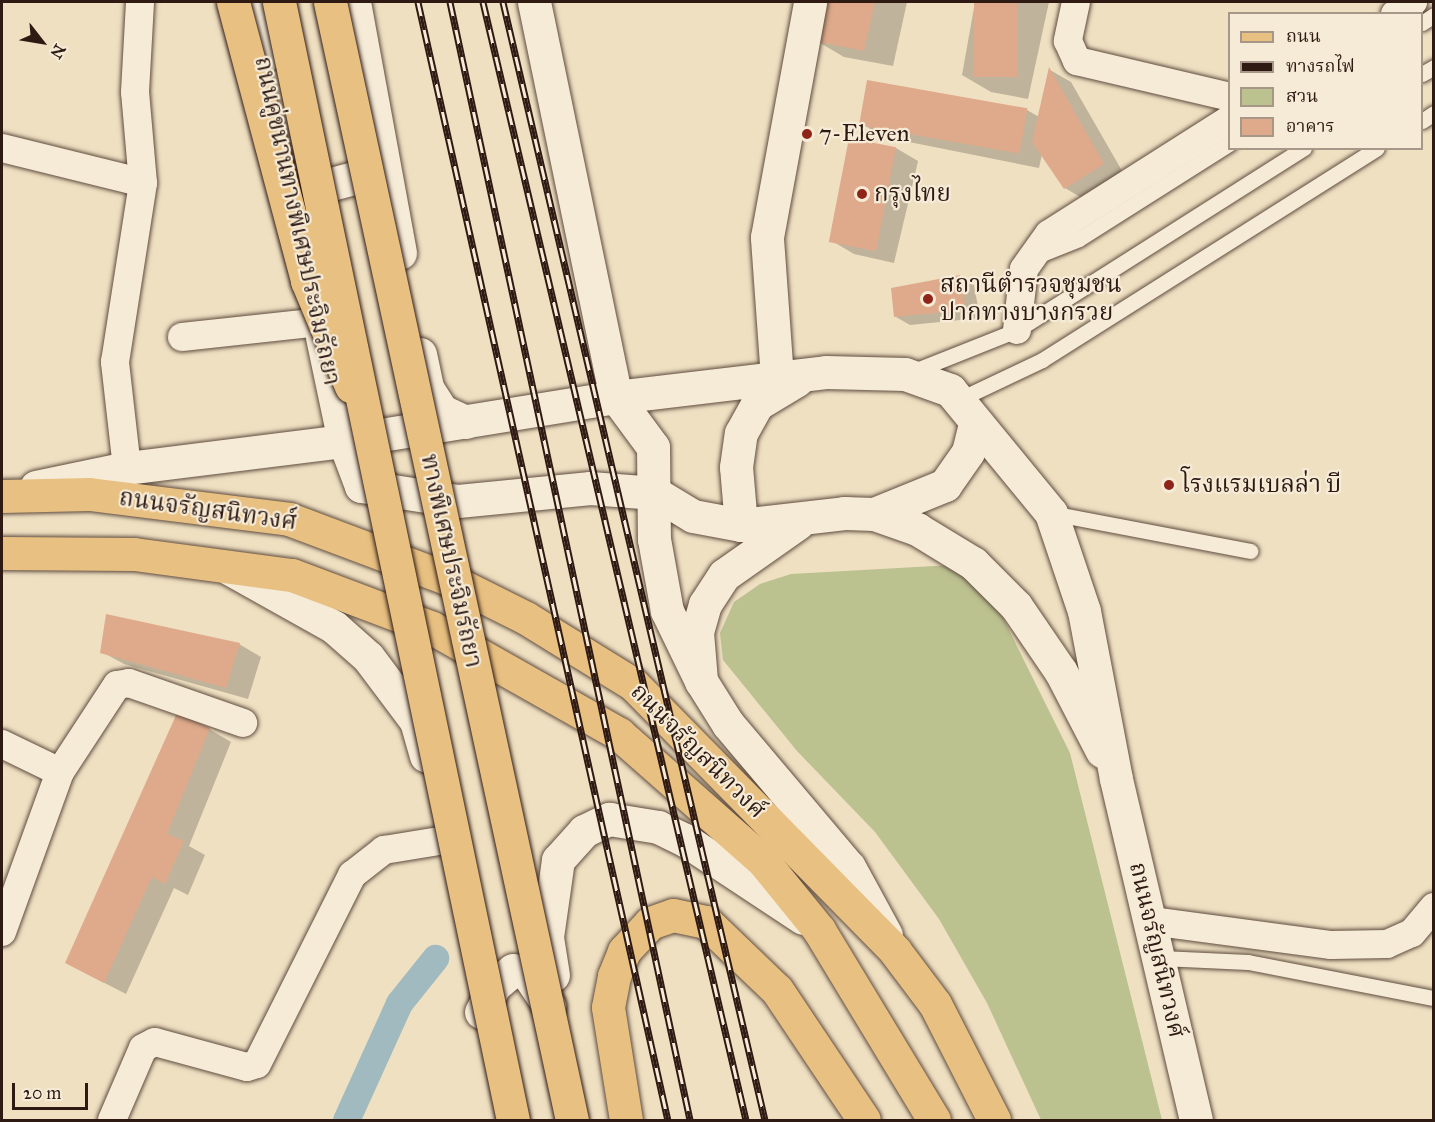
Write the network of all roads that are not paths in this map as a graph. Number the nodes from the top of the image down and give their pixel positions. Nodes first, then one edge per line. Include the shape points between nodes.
1 (140, 2) edge
2 (233, 2) edge
3 (251, 2) edge
4 (279, 2) edge
5 (330, 2) edge
6 (354, 2) edge
7 (534, 2) edge
8 (810, 2) edge
9 (1076, 2) edge
10 (1413, 2) edge
11 (1398, 12) edge
12 (1228, 97) edge
13 (1228, 120) edge
14 (1228, 144) edge
15 (2, 148) edge
16 (1301, 150) edge
17 (1374, 150) edge
18 (384, 170) junction
19 (143, 183) junction
20 (289, 195) junction
21 (1031, 258) junction
22 (319, 322) junction
23 (1017, 330) junction
24 (182, 337) dead end
25 (905, 374) junction
26 (790, 377) junction
27 (333, 390) junction
28 (616, 397) junction
29 (368, 408) junction
30 (968, 412) junction
31 (466, 422) junction
32 (344, 441) junction
33 (292, 448) junction
34 (127, 468) junction
35 (655, 493) junction
36 (2, 495) edge
37 (1050, 513) junction
38 (874, 514) junction
39 (810, 516) junction
40 (741, 525) junction
41 (1250, 551) dead end
42 (2, 553) edge
43 (223, 565) junction
44 (701, 681) junction
45 (243, 723) dead end
46 (2, 744) edge
47 (60, 772) junction
48 (1116, 779) junction
49 (445, 840) junction
50 (1434, 908) edge
51 (1151, 921) junction
52 (819, 930) junction
53 (2, 932) edge
54 (895, 951) junction
55 (1161, 958) junction
56 (1434, 998) edge
57 (481, 1012) junction
58 (562, 1032) junction
59 (112, 1120) edge
60 (503, 1120) edge
61 (513, 1120) edge
62 (572, 1120) edge
63 (581, 1120) edge
64 (626, 1120) edge
65 (864, 1120) edge
66 (934, 1120) edge
67 (994, 1120) edge
68 (1196, 1120) edge

1 - 19 street via 135,92
2 - 29 main road, bridge via 306,281 344,375
3 - 20 main road, ถนนคู่ขนานทางพิเศษประจิมรัถยา
4 - 29 main road, ทางพิเศษประจิมรัถยา, bridge
5 - 62 main road, ทางพิเศษประจิมรัถยา, bridge
6 - 18 main road
7 - 28 main road
8 - 26 main road via 767,237
9 - 12 street via 1068,41 1077,61
10 - 11 street
13 - 21 street via 1049,234
14 - 21 lane via 1079,239
15 - 19 street
16 - 23 lane, ถนนจรัญสนิทวงศ์
17 - 30 lane via 1042,360
18 - 20 main road
18 - 31 main road via 425,380 442,411
19 - 34 street via 115,362
20 - 22 main road, ถนนคู่ขนานทางพิเศษประจิมรัถยา
21 - 23 street via 1019,293
22 - 24 street
22 - 27 main road, ถนนคู่ขนานทางพิเศษประจิมรัถยา
23 - 25 lane, ถนนจรัญสนิทวงศ์
25 - 26 main road, ถนนจรัญสนิทวงศ์ via 864,370
25 - 30 main road, ถนนจรัญสนิทวงศ์ via 928,380
26 - 28 main road, ถนนจรัญสนิทวงศ์
26 - 40 main road via 758,404 741,433 736,467
27 - 32 main road, ถนนคู่ขนานทางพิเศษประจิมรัถยา
27 - 33 main road via 319,424
28 - 31 main road, ถนนจรัญสนิทวงศ์
28 - 35 main road via 653,447
29 - 61 main road, ทางพิเศษประจิมรัถยา, bridge
30 - 37 main road, ถนนจรัญสนิทวงศ์
30 - 38 main road via 968,452 945,485
31 - 32 main road, ถนนจรัญสนิทวงศ์
32 - 33 main road, ถนนจรัญสนิทวงศ์
32 - 35 main road, ถนนจรัญสนิทวงศ์ via 361,486 404,497 498,500 590,488
33 - 34 main road, ถนนจรัญสนิทวงศ์
34 - 36 main road, ถนนจรัญสนิทวงศ์
35 - 40 main road, ถนนจรัญสนิทวงศ์ via 693,516
35 - 44 main road via 654,539 667,611
36 - 54 main road, ถนนจรัญสนิทวงศ์ via 89,494 289,519 369,545 526,618 633,684 726,773
37 - 41 lane
37 - 48 main road, ถนนจรัญสนิทวงศ์ via 1084,611
38 - 39 main road, ถนนจรัญสนิทวงศ์
38 - 48 main road, ถนนจรัญสนิทวงศ์ via 950,546 997,585 1061,672
39 - 40 main road, ถนนจรัญสนิทวงศ์
39 - 44 main road via 761,545 718,585 697,632
42 - 43 main road, ถนนจรัญสนิทวงศ์ via 134,554
43 - 49 main road, ถนนจรัญสนิทวงศ์ via 334,627 395,689 416,721
43 - 52 main road, ถนนจรัญสนิทวงศ์ via 292,575 432,628 619,734 763,861
44 - 54 main road via 728,724 849,867
45 - 47 street via 129,683 117,685
46 - 47 street
47 - 53 street
48 - 51 main road, ถนนจรัญสนิทวงศ์
49 - 57 main road, ถนนจรัญสนิทวงศ์
49 - 59 street via 384,849 352,875 257,1064 247,1067 155,1042 143,1048
50 - 51 street via 1412,933 1387,944 1331,945
51 - 55 main road, ถนนจรัญสนิทวงศ์
52 - 58 main road, ถนนจรัญสนิทวงศ์ via 685,840 649,824 609,819 584,831 558,860 547,937
52 - 66 main road, ถนนจรัญสนิทวงศ์
54 - 67 main road, ถนนจรัญสนิทวงศ์ via 935,1004
55 - 56 lane via 1248,962
55 - 68 main road, ถนนจรัญสนิทวงศ์
57 - 58 main road via 495,985 513,970 527,973
57 - 60 main road, ถนนจรัญสนิทวงศ์
58 - 63 main road, ถนนจรัญสนิทวงศ์
64 - 65 main road via 608,1007 614,976 624,951 650,923 673,915 706,922 777,990

